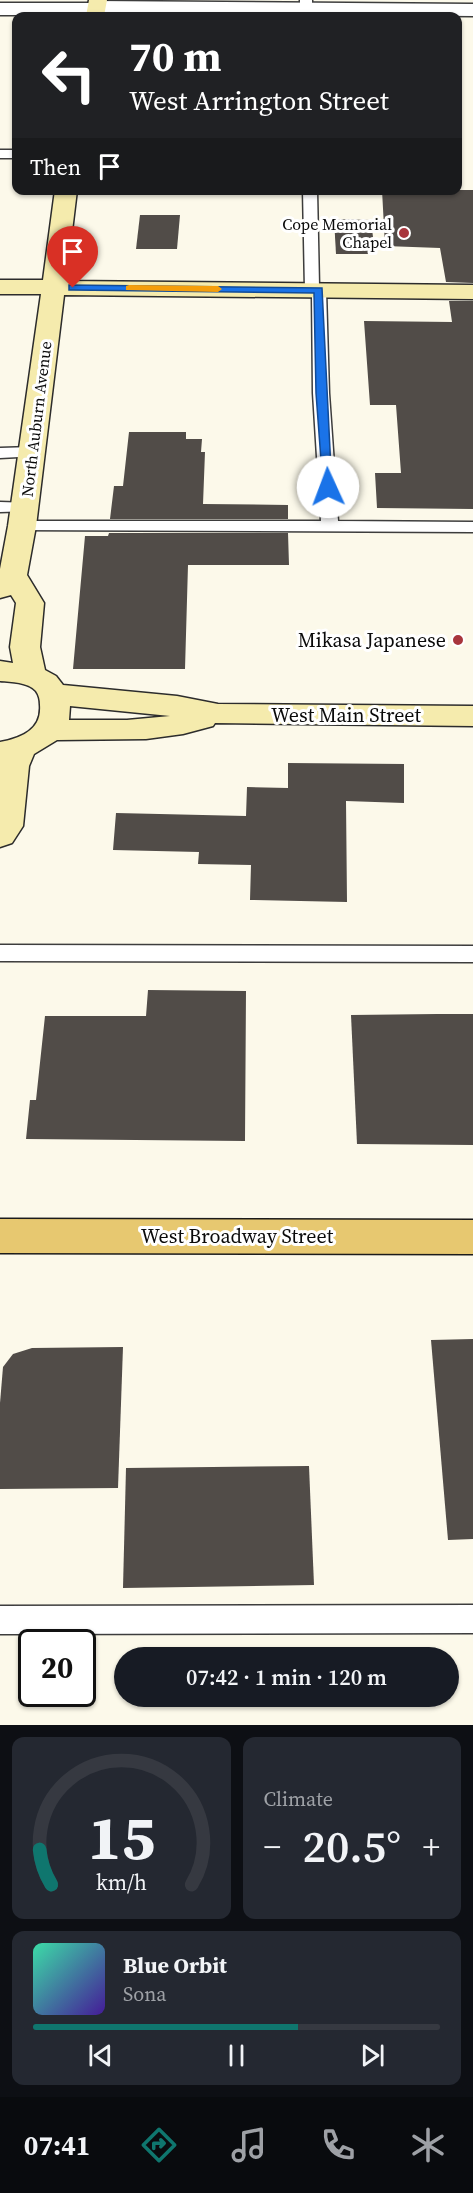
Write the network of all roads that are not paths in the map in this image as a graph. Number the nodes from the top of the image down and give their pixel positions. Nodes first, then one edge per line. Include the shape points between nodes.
1 (96, 8) edge
2 (306, 8) edge
3 (0, 9) edge
4 (473, 10) edge
5 (65, 195) edge
6 (310, 195) edge
7 (0, 287) edge
8 (53, 287) junction
9 (316, 290) junction
10 (473, 292) edge
11 (32, 452) junction
12 (0, 453) edge
13 (0, 507) edge
14 (23, 517) junction
15 (330, 527) junction
16 (473, 527) edge
17 (6, 582) edge
18 (0, 671) edge
19 (42, 685) junction
20 (218, 714) junction
21 (473, 716) edge
22 (51, 730) junction
23 (11, 751) edge
24 (0, 835) edge
25 (0, 954) edge
26 (473, 954) edge
27 (0, 1236) edge
28 (473, 1237) edge
29 (473, 1619) edge
30 (0, 1620) edge

1 - 2 street
1 - 3 street
2 - 4 street
5 - 8 main road, North Auburn Avenue
6 - 9 lane
7 - 8 main road
8 - 9 main road
8 - 11 main road, North Auburn Avenue
9 - 10 main road
9 - 15 lane
11 - 12 lane
11 - 14 main road, North Auburn Avenue
13 - 14 lane
14 - 15 lane
14 - 17 main road, North Auburn Avenue
15 - 16 lane
17 - 19 main road, North Auburn Avenue via 30,603 25,647
18 - 19 main road, West Main Street
19 - 20 main road, West Main Street via 92,701 186,706
19 - 22 main road, North Auburn Avenue via 56,719
20 - 21 main road, West Main Street
20 - 22 main road, West Main Street via 188,723 124,731
22 - 23 main road via 38,741
23 - 24 main road via 7,826
25 - 26 lane
27 - 28 main road, West Broadway Street
29 - 30 lane

